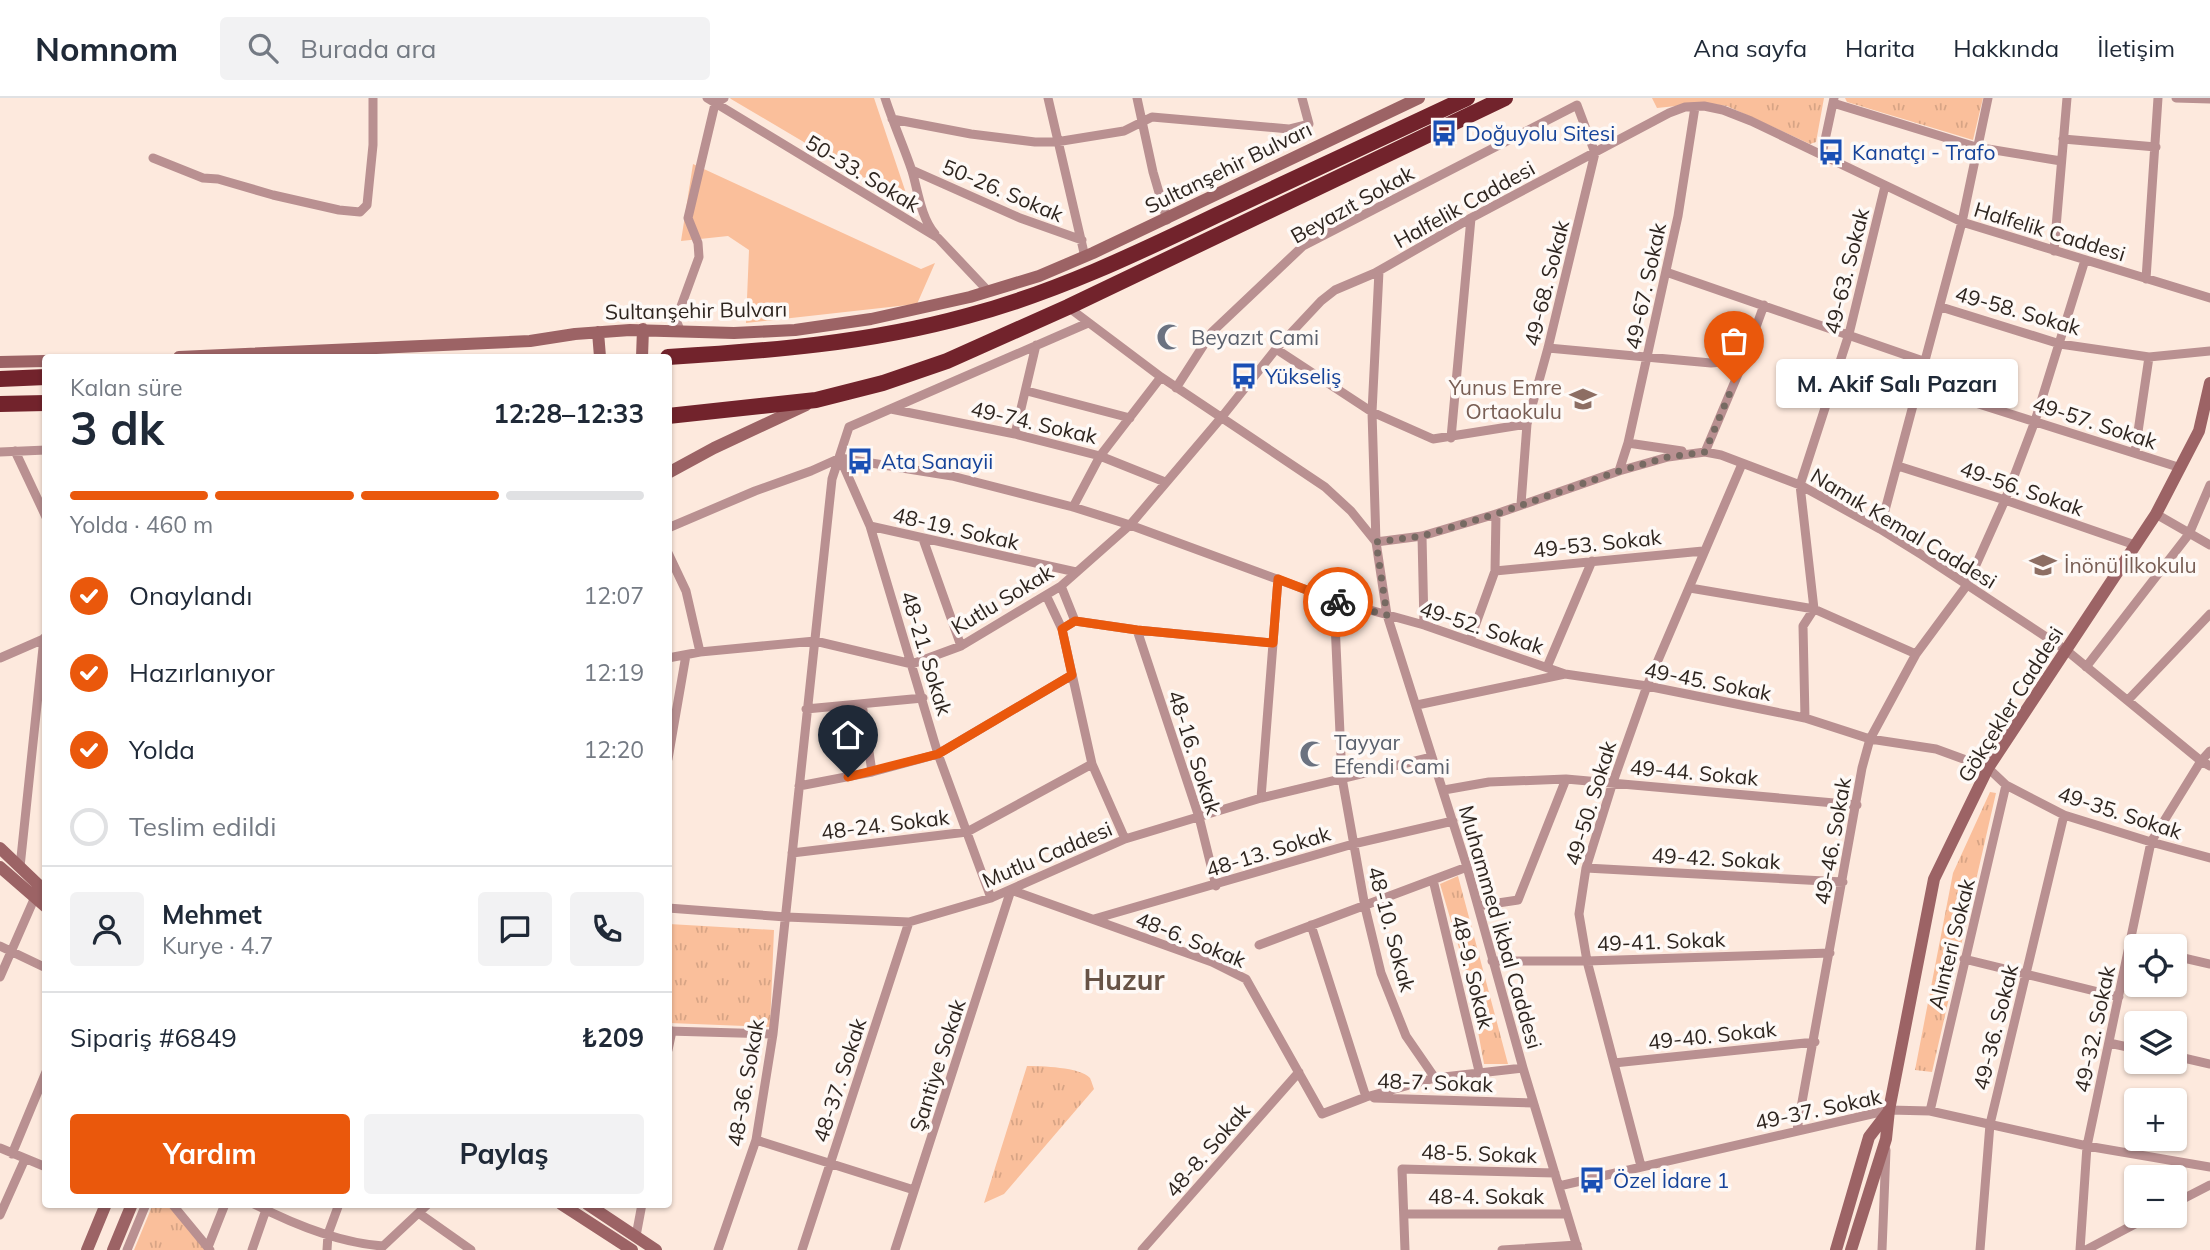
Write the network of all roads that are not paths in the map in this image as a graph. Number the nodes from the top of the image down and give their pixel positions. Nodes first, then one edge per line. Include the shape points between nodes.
1 (373, 98) edge
2 (724, 98) edge
3 (885, 98) edge
4 (1048, 98) edge
5 (1137, 98) edge
6 (1302, 98) edge
7 (1419, 98) edge
8 (1467, 98) edge
9 (1505, 98) edge
10 (1988, 98) edge
11 (2067, 98) edge
12 (2158, 98) edge
13 (2176, 98) edge
14 (2210, 99) edge
15 (1834, 100) edge
16 (711, 101) edge
17 (1695, 107) junction
18 (892, 119) junction
19 (1141, 122) junction
20 (2063, 139) junction
21 (1056, 142) junction
22 (2156, 146) junction
23 (1976, 147) junction
24 (1595, 153) junction
25 (1822, 154) junction
26 (153, 158) dead end
27 (2061, 161) junction
28 (912, 170) junction
29 (1885, 186) junction
30 (1471, 218) junction
31 (1167, 220) junction
32 (1962, 222) junction
33 (938, 238) junction
34 (1082, 240) junction
35 (2054, 251) junction
36 (1085, 257) junction
37 (2085, 260) junction
38 (1379, 271) junction
39 (1666, 272) junction
40 (2147, 279) junction
41 (989, 292) junction
42 (2210, 298) edge
43 (1764, 305) junction
44 (1068, 307) junction
45 (1941, 307) junction
46 (1088, 323) junction
47 (643, 330) junction
48 (680, 330) junction
49 (598, 332) junction
50 (1849, 334) junction
51 (2060, 344) junction
52 (1037, 345) junction
53 (1548, 348) junction
54 (1276, 349) junction
55 (2210, 351) edge
56 (245, 354) edge
57 (600, 354) edge
58 (642, 354) edge
59 (1647, 356) junction
60 (672, 357) edge
61 (2149, 357) junction
62 (42, 360) edge
63 (1744, 360) junction
64 (0, 362) edge
65 (1926, 362) junction
66 (42, 377) edge
67 (1161, 377) junction
68 (0, 379) edge
69 (2210, 383) edge
70 (1919, 385) junction
71 (1176, 388) junction
72 (1027, 391) junction
73 (816, 400) junction
74 (42, 403) edge
75 (0, 404) edge
76 (891, 409) junction
77 (1372, 412) junction
78 (672, 416) edge
79 (1130, 418) junction
80 (1221, 418) junction
81 (2035, 421) junction
82 (1527, 424) junction
83 (1015, 434) junction
84 (1451, 438) junction
85 (1628, 443) junction
86 (42, 450) edge
87 (0, 452) edge
88 (15, 452) junction
89 (1705, 452) junction
90 (2135, 452) junction
91 (1691, 453) junction
92 (1100, 456) junction
93 (840, 458) junction
94 (1742, 464) junction
95 (1898, 466) junction
96 (2181, 468) junction
97 (672, 471) edge
98 (1619, 471) junction
99 (1165, 482) junction
100 (1800, 485) junction
101 (2210, 485) edge
102 (2005, 500) junction
103 (1521, 504) junction
104 (1073, 507) junction
105 (42, 509) edge
106 (1496, 514) junction
107 (2156, 514) junction
108 (1130, 524) junction
109 (672, 526) edge
110 (870, 527) junction
111 (1880, 529) junction
112 (2189, 534) junction
113 (1422, 536) junction
114 (923, 539) junction
115 (1376, 542) junction
116 (2135, 545) junction
117 (2210, 545) edge
118 (1703, 551) junction
119 (672, 561) edge
120 (1592, 561) junction
121 (1076, 572) junction
122 (1495, 572) junction
123 (1278, 579) junction
124 (1967, 584) junction
125 (1061, 586) junction
126 (1690, 588) junction
127 (1046, 595) junction
128 (1334, 600) junction
129 (1814, 609) junction
130 (2210, 614) edge
131 (1387, 615) junction
132 (1075, 621) junction
133 (1423, 625) junction
134 (1062, 629) junction
135 (1137, 630) junction
136 (42, 639) edge
137 (1470, 640) junction
138 (815, 641) junction
139 (1273, 643) junction
140 (961, 646) junction
141 (2066, 650) junction
142 (700, 652) junction
143 (1916, 654) junction
144 (686, 655) junction
145 (672, 657) edge
146 (0, 658) edge
147 (912, 664) junction
148 (1546, 667) junction
149 (2085, 667) junction
150 (42, 668) edge
151 (1565, 674) junction
152 (1072, 675) junction
153 (1647, 686) junction
154 (923, 698) junction
155 (2128, 700) junction
156 (862, 704) junction
157 (1417, 705) junction
158 (806, 709) junction
159 (1805, 718) junction
160 (672, 736) edge
161 (35, 737) junction
162 (42, 738) edge
163 (1870, 739) junction
164 (2210, 751) edge
165 (938, 754) junction
166 (1433, 757) junction
167 (2201, 761) junction
168 (1091, 764) junction
169 (2210, 766) edge
170 (1988, 768) junction
171 (872, 772) junction
172 (1342, 778) junction
173 (1566, 779) junction
174 (1613, 782) junction
175 (2006, 785) junction
176 (799, 786) junction
177 (1444, 790) junction
178 (1261, 798) junction
179 (1857, 805) junction
180 (2064, 815) junction
181 (1199, 817) junction
182 (1453, 821) junction
183 (967, 832) junction
184 (1125, 839) junction
185 (2151, 842) junction
186 (1353, 844) junction
187 (0, 848) edge
188 (792, 853) junction
189 (2210, 858) edge
190 (0, 867) edge
191 (20, 867) junction
192 (1467, 867) junction
193 (1586, 868) junction
194 (1433, 880) junction
195 (1843, 882) junction
196 (1216, 886) junction
197 (1012, 890) junction
198 (40, 895) edge
199 (991, 898) junction
200 (1478, 906) junction
201 (1365, 907) junction
202 (672, 908) edge
203 (786, 917) junction
204 (1093, 919) junction
205 (909, 922) junction
206 (1311, 925) junction
207 (2136, 934) edge
208 (0, 946) edge
209 (1259, 946) dead end
210 (12, 950) junction
211 (1830, 953) junction
212 (1964, 959) junction
213 (2187, 959) edge
214 (1492, 961) junction
215 (1587, 961) junction
216 (2210, 964) edge
217 (42, 966) edge
218 (2026, 974) junction
219 (0, 978) edge
220 (2124, 980) edge
221 (2119, 997) junction
222 (672, 1031) edge
223 (773, 1034) junction
224 (1815, 1042) junction
225 (2109, 1043) junction
226 (2124, 1046) edge
227 (2187, 1059) edge
228 (1614, 1063) junction
229 (2210, 1064) edge
230 (1523, 1068) junction
231 (1299, 1072) junction
232 (1479, 1072) junction
233 (1435, 1078) junction
234 (42, 1082) edge
235 (1366, 1097) junction
236 (1533, 1103) junction
237 (1889, 1110) junction
238 (1930, 1111) junction
239 (1990, 1124) junction
240 (1797, 1130) junction
241 (1886, 1139) junction
242 (756, 1140) junction
243 (2087, 1146) junction
244 (0, 1148) edge
245 (12, 1154) junction
246 (25, 1159) junction
247 (831, 1162) junction
248 (42, 1165) edge
249 (1641, 1166) junction
250 (2210, 1167) edge
251 (1555, 1173) junction
252 (2210, 1185) edge
253 (1559, 1186) junction
254 (914, 1190) junction
255 (2187, 1197) edge
256 (104, 1208) edge
257 (130, 1208) edge
258 (144, 1208) edge
259 (175, 1208) edge
260 (224, 1208) edge
261 (267, 1208) edge
262 (269, 1208) edge
263 (338, 1208) edge
264 (425, 1208) edge
265 (567, 1208) edge
266 (593, 1208) edge
267 (641, 1208) edge
268 (420, 1214) junction
269 (1404, 1214) junction
270 (1567, 1214) junction
271 (0, 1216) edge
272 (2127, 1228) edge
273 (328, 1234) junction
274 (636, 1236) junction
275 (1577, 1247) edge
276 (209, 1248) edge
277 (380, 1248) edge
278 (87, 1250) edge
279 (113, 1250) edge
280 (127, 1250) edge
281 (253, 1250) edge
282 (327, 1250) edge
283 (471, 1250) edge
284 (632, 1250) edge
285 (656, 1250) edge
286 (718, 1250) edge
287 (802, 1250) edge
288 (895, 1250) edge
289 (1142, 1250) edge
290 (1405, 1250) edge
291 (1502, 1250) edge
292 (1518, 1250) edge
293 (1836, 1250) edge
294 (1851, 1250) edge
295 (1882, 1250) edge
296 (1980, 1250) edge
297 (2080, 1250) edge
298 (2086, 1250) edge

1 - 26 street via 367,205 360,212 203,178
2 - 16 street
3 - 18 street
4 - 21 street
5 - 19 street
6 - 19 street via 1309,124 1289,129 1153,117
7 - 31 street, Sultanşehir Bulvarı
8 - 60 highway, Sultanşehir Bulvarı via 1183,232 1039,294 871,337 768,352
9 - 44 highway
10 - 23 street
11 - 20 street
12 - 22 street
13 - 14 street
15 - 23 street
15 - 25 street
16 - 33 street, 50-33. Sokak
16 - 48 street via 688,218 699,257 676,320
17 - 24 street, Halfelik Caddesi via 1669,113
17 - 25 street, Halfelik Caddesi via 1723,110
17 - 39 street, 49-67. Sokak
18 - 21 street via 992,137
18 - 28 street
19 - 21 street via 1124,131
19 - 31 street
20 - 22 street
20 - 27 street
21 - 34 street
22 - 40 street
23 - 27 street
23 - 32 street
24 - 30 street, Halfelik Caddesi
24 - 53 street, 49-68. Sokak
24 - 71 street, Beyazıt Sokak via 1577,105 1303,246 1212,332
25 - 29 street, Halfelik Caddesi
27 - 35 street
28 - 33 street
28 - 34 street, 50-26. Sokak
29 - 32 street, Halfelik Caddesi
29 - 50 street, 49-63. Sokak
30 - 38 street, Halfelik Caddesi
30 - 84 street
31 - 36 street, Sultanşehir Bulvarı
32 - 35 street, Halfelik Caddesi
32 - 45 street
33 - 41 street, 50-33. Sokak
34 - 36 street
35 - 37 street, Halfelik Caddesi
36 - 41 street, Sultanşehir Bulvarı
37 - 40 street, Halfelik Caddesi
37 - 51 street, 49-46. Sokak
38 - 54 street, Halfelik Caddesi via 1321,300
38 - 77 street, Muhammed İkbal Caddesi
39 - 43 street
39 - 59 street, 49-67. Sokak
40 - 42 street, Halfelik Caddesi
41 - 48 street, Sultanşehir Bulvarı via 902,314 806,328 733,333
43 - 50 street
43 - 63 street
44 - 46 street
44 - 73 highway via 929,368
45 - 51 street, 49-58. Sokak
45 - 65 street
46 - 52 street
46 - 67 street
47 - 48 street, Sultanşehir Bulvarı
47 - 49 street, Sultanşehir Bulvarı
47 - 58 street
49 - 56 street, Sultanşehir Bulvarı via 530,341
49 - 57 street
50 - 65 street
50 - 100 street, 49-63. Sokak
51 - 61 street, 49-58. Sokak
51 - 81 street, 49-46. Sokak
52 - 72 street
52 - 76 street
53 - 59 street
53 - 82 street, 49-68. Sokak
54 - 77 street
54 - 80 street, Halfelik Caddesi
55 - 61 street, 49-58. Sokak
59 - 63 street via 1711,363
59 - 85 street, 49-67. Sokak
61 - 90 street
62 - 64 street
63 - 89 street
65 - 70 street
66 - 68 highway
67 - 71 street
67 - 79 street
69 - 96 street, Gökçekler Caddesi via 2199,431
70 - 81 street, 49-57. Sokak
70 - 95 street
71 - 80 street
72 - 79 street
72 - 83 street
73 - 78 highway
73 - 97 street
74 - 75 highway
76 - 83 street, 49-74. Sokak
76 - 93 street, 48-36. Sokak via 849,427
77 - 84 street via 1433,439
77 - 115 street, Muhammed İkbal Caddesi
79 - 92 street
80 - 99 street, Halfelik Caddesi
80 - 115 street via 1325,487
81 - 90 street, 49-57. Sokak
81 - 102 street, 49-46. Sokak
82 - 84 street
82 - 103 street, 49-68. Sokak
83 - 92 street, 49-74. Sokak
85 - 91 street
85 - 98 street, 49-67. Sokak
86 - 88 street
87 - 88 street
88 - 105 street
89 - 91 street, Namık Kemal Caddesi
89 - 94 street, Namık Kemal Caddesi
90 - 96 street, 49-57. Sokak
91 - 98 street, Namık Kemal Caddesi
92 - 99 street, 49-74. Sokak
92 - 104 street
93 - 104 street, 49-52. Sokak via 952,476
93 - 109 street
93 - 110 street, 48-21. Sokak
93 - 138 street, 48-36. Sokak via 832,478
94 - 100 street, Namık Kemal Caddesi
94 - 118 street, 49-50. Sokak
95 - 102 street, 49-56. Sokak
95 - 111 street
96 - 107 street, Gökçekler Caddesi
98 - 103 street, Namık Kemal Caddesi
99 - 108 street, Halfelik Caddesi
100 - 111 street, Namık Kemal Caddesi
100 - 129 street
101 - 112 street
102 - 116 street, 49-56. Sokak
102 - 124 street, 49-46. Sokak
103 - 106 street, Namık Kemal Caddesi
104 - 108 street, 49-52. Sokak
106 - 113 street, Namık Kemal Caddesi
106 - 122 street
107 - 112 street
107 - 116 street, Gökçekler Caddesi
108 - 121 street, Kutlu Sokak
108 - 123 street, 49-52. Sokak
110 - 114 street, 48-19. Sokak
110 - 147 street, 48-21. Sokak
111 - 124 street, Namık Kemal Caddesi
112 - 117 street
112 - 149 street
113 - 115 street, Namık Kemal Caddesi
113 - 133 street
114 - 121 street, 48-19. Sokak
114 - 140 street
115 - 131 street, Muhammed İkbal Caddesi
116 - 141 street, Gökçekler Caddesi
118 - 120 street, 49-53. Sokak
118 - 126 street, 49-50. Sokak
119 - 142 street via 686,591
120 - 122 street, 49-53. Sokak
120 - 148 street
121 - 125 street, Kutlu Sokak
122 - 137 street
123 - 128 street, 49-52. Sokak
123 - 139 street
124 - 141 street, Namık Kemal Caddesi
124 - 143 street, 49-46. Sokak
125 - 127 street, Kutlu Sokak
125 - 132 street
126 - 129 street
126 - 153 street, 49-50. Sokak
127 - 134 street
127 - 140 street, Kutlu Sokak
128 - 131 street, 49-52. Sokak
128 - 172 street, 48-10. Sokak
129 - 143 street
129 - 159 street via 1803,626
130 - 155 street
131 - 133 street, 49-52. Sokak
131 - 157 street, Muhammed İkbal Caddesi
132 - 134 street
132 - 135 street
133 - 137 street, 49-52. Sokak
134 - 152 street
135 - 139 street
135 - 181 street, 48-16. Sokak
136 - 146 street
137 - 148 street, 49-52. Sokak
138 - 142 street
138 - 147 street
138 - 158 street, 48-36. Sokak
139 - 178 street
140 - 147 street, Kutlu Sokak
141 - 149 street, Namık Kemal Caddesi
141 - 170 street, Gökçekler Caddesi
142 - 144 street
143 - 163 street, 49-46. Sokak
144 - 145 street
144 - 160 street
147 - 154 street, 48-21. Sokak
148 - 151 street, 49-52. Sokak
149 - 155 street, Namık Kemal Caddesi
150 - 161 street
151 - 153 street, 49-45. Sokak
151 - 157 street, 49-45. Sokak
152 - 165 street
152 - 168 street
153 - 159 street, 49-45. Sokak
153 - 174 street, 49-50. Sokak
154 - 156 street
154 - 165 street, 48-21. Sokak
155 - 167 street, Namık Kemal Caddesi
156 - 158 street
156 - 171 street
157 - 166 street, Muhammed İkbal Caddesi
158 - 176 street, 48-36. Sokak
159 - 163 street, 49-45. Sokak
161 - 162 street
161 - 191 street
163 - 170 street, 49-45. Sokak via 1937,749
163 - 179 street, 49-46. Sokak
164 - 167 street, 49-32. Sokak
165 - 171 street
165 - 183 street, 48-21. Sokak
166 - 172 street, Mutlu Caddesi
166 - 177 street, Muhammed İkbal Caddesi
167 - 169 street, Namık Kemal Caddesi
167 - 185 street, 49-32. Sokak
168 - 183 street, 48-24. Sokak
168 - 184 street
170 - 175 street, 49-35. Sokak
170 - 237 street, Gökçekler Caddesi via 1934,878
171 - 176 street
172 - 178 street, Mutlu Caddesi
172 - 186 street, 48-10. Sokak
173 - 174 street, 49-44. Sokak
173 - 177 street, 49-44. Sokak via 1489,782
173 - 200 street, 49-50. Sokak via 1518,900
174 - 179 street, 49-44. Sokak
174 - 193 street, 49-50. Sokak
175 - 180 street, 49-35. Sokak
175 - 212 street, Alınteri Sokak
176 - 188 street, 48-36. Sokak
177 - 182 street, Muhammed İkbal Caddesi
178 - 181 street, Mutlu Caddesi
179 - 195 street, 49-46. Sokak
180 - 185 street, 49-35. Sokak
180 - 218 street, 49-36. Sokak
181 - 184 street, Mutlu Caddesi
181 - 196 street, 48-16. Sokak
182 - 186 street, 48-13. Sokak
182 - 192 street, Muhammed İkbal Caddesi
183 - 188 street, 48-24. Sokak
183 - 199 street, 48-21. Sokak
184 - 197 street, Mutlu Caddesi
185 - 189 street, 49-35. Sokak
185 - 207 street, 49-32. Sokak
186 - 196 street, 48-13. Sokak
186 - 201 street, 48-10. Sokak
187 - 191 street
188 - 203 street, 48-36. Sokak
190 - 198 street
191 - 198 street
192 - 194 street
192 - 200 street, Muhammed İkbal Caddesi
193 - 195 street, 49-42. Sokak
193 - 215 street, 49-50. Sokak via 1579,914
194 - 201 street
194 - 232 street, 48-9. Sokak
195 - 211 street, 49-46. Sokak
196 - 204 street, 48-13. Sokak
197 - 199 street, Mutlu Caddesi
197 - 204 street, 48-6. Sokak
197 - 254 street, Şantiye Sokak
198 - 210 street
199 - 205 street, Mutlu Caddesi
200 - 214 street, Muhammed İkbal Caddesi
201 - 206 street
201 - 233 street, 48-10. Sokak via 1381,973 1406,1036
202 - 203 street, Mutlu Caddesi
203 - 205 street, Mutlu Caddesi
203 - 223 street, 48-36. Sokak
204 - 231 street, 48-6. Sokak via 1246,979
205 - 247 street, 48-37. Sokak
206 - 209 street
206 - 235 street
208 - 210 street
210 - 217 street
210 - 219 street
211 - 215 street, 49-41. Sokak
211 - 224 street, 49-46. Sokak
212 - 218 street
212 - 238 street, Alınteri Sokak
213 - 216 street
214 - 215 street, 49-41. Sokak
214 - 230 street, Muhammed İkbal Caddesi
215 - 228 street, 49-50. Sokak
218 - 221 street
218 - 239 street, 49-36. Sokak
220 - 221 street, 49-32. Sokak
221 - 225 street, 49-32. Sokak
222 - 223 street
223 - 242 street, 48-36. Sokak
224 - 228 street, 49-40. Sokak
224 - 240 street, 49-46. Sokak
225 - 226 street
225 - 243 street, 49-32. Sokak
227 - 229 street
228 - 249 street, 49-50. Sokak
230 - 232 street, 48-7. Sokak
230 - 236 street, Muhammed İkbal Caddesi
231 - 235 street, 48-6. Sokak via 1322,1114
231 - 289 street, 48-8. Sokak
232 - 233 street, 48-7. Sokak
233 - 235 street, 48-7. Sokak
234 - 245 street
235 - 236 street, 48-7. Sokak
236 - 251 street, Muhammed İkbal Caddesi
237 - 238 street, 49-37. Sokak
237 - 240 street, 49-37. Sokak
237 - 241 street, Gökçekler Caddesi
237 - 293 street, Gökçekler Caddesi via 1870,1137
238 - 239 street, 49-37. Sokak
239 - 243 street, 49-37. Sokak
239 - 296 street, 49-36. Sokak
240 - 249 street, 49-37. Sokak
241 - 294 street, Gökçekler Caddesi
241 - 295 street
242 - 247 street
242 - 286 street, 48-36. Sokak
243 - 250 street, 49-37. Sokak
243 - 297 street, 49-32. Sokak
244 - 245 street
245 - 246 street
246 - 248 street
246 - 271 street
247 - 254 street
247 - 287 street, 48-37. Sokak
249 - 253 street, 49-37. Sokak
251 - 253 street, Muhammed İkbal Caddesi
251 - 269 street, 48-5. Sokak via 1402,1169
252 - 255 street
253 - 270 street, Muhammed İkbal Caddesi
254 - 288 street, Şantiye Sokak
256 - 278 street
257 - 279 street
258 - 280 street
259 - 276 street
260 - 276 street
261 - 281 street
262 - 273 street
263 - 273 street
264 - 268 street
265 - 284 street
266 - 274 street
267 - 274 street
268 - 277 street
268 - 283 street
269 - 270 street, 48-4. Sokak
269 - 290 street
270 - 275 street, Muhammed İkbal Caddesi
272 - 298 street
273 - 277 street
273 - 282 street
274 - 285 street
275 - 292 street
291 - 292 street

